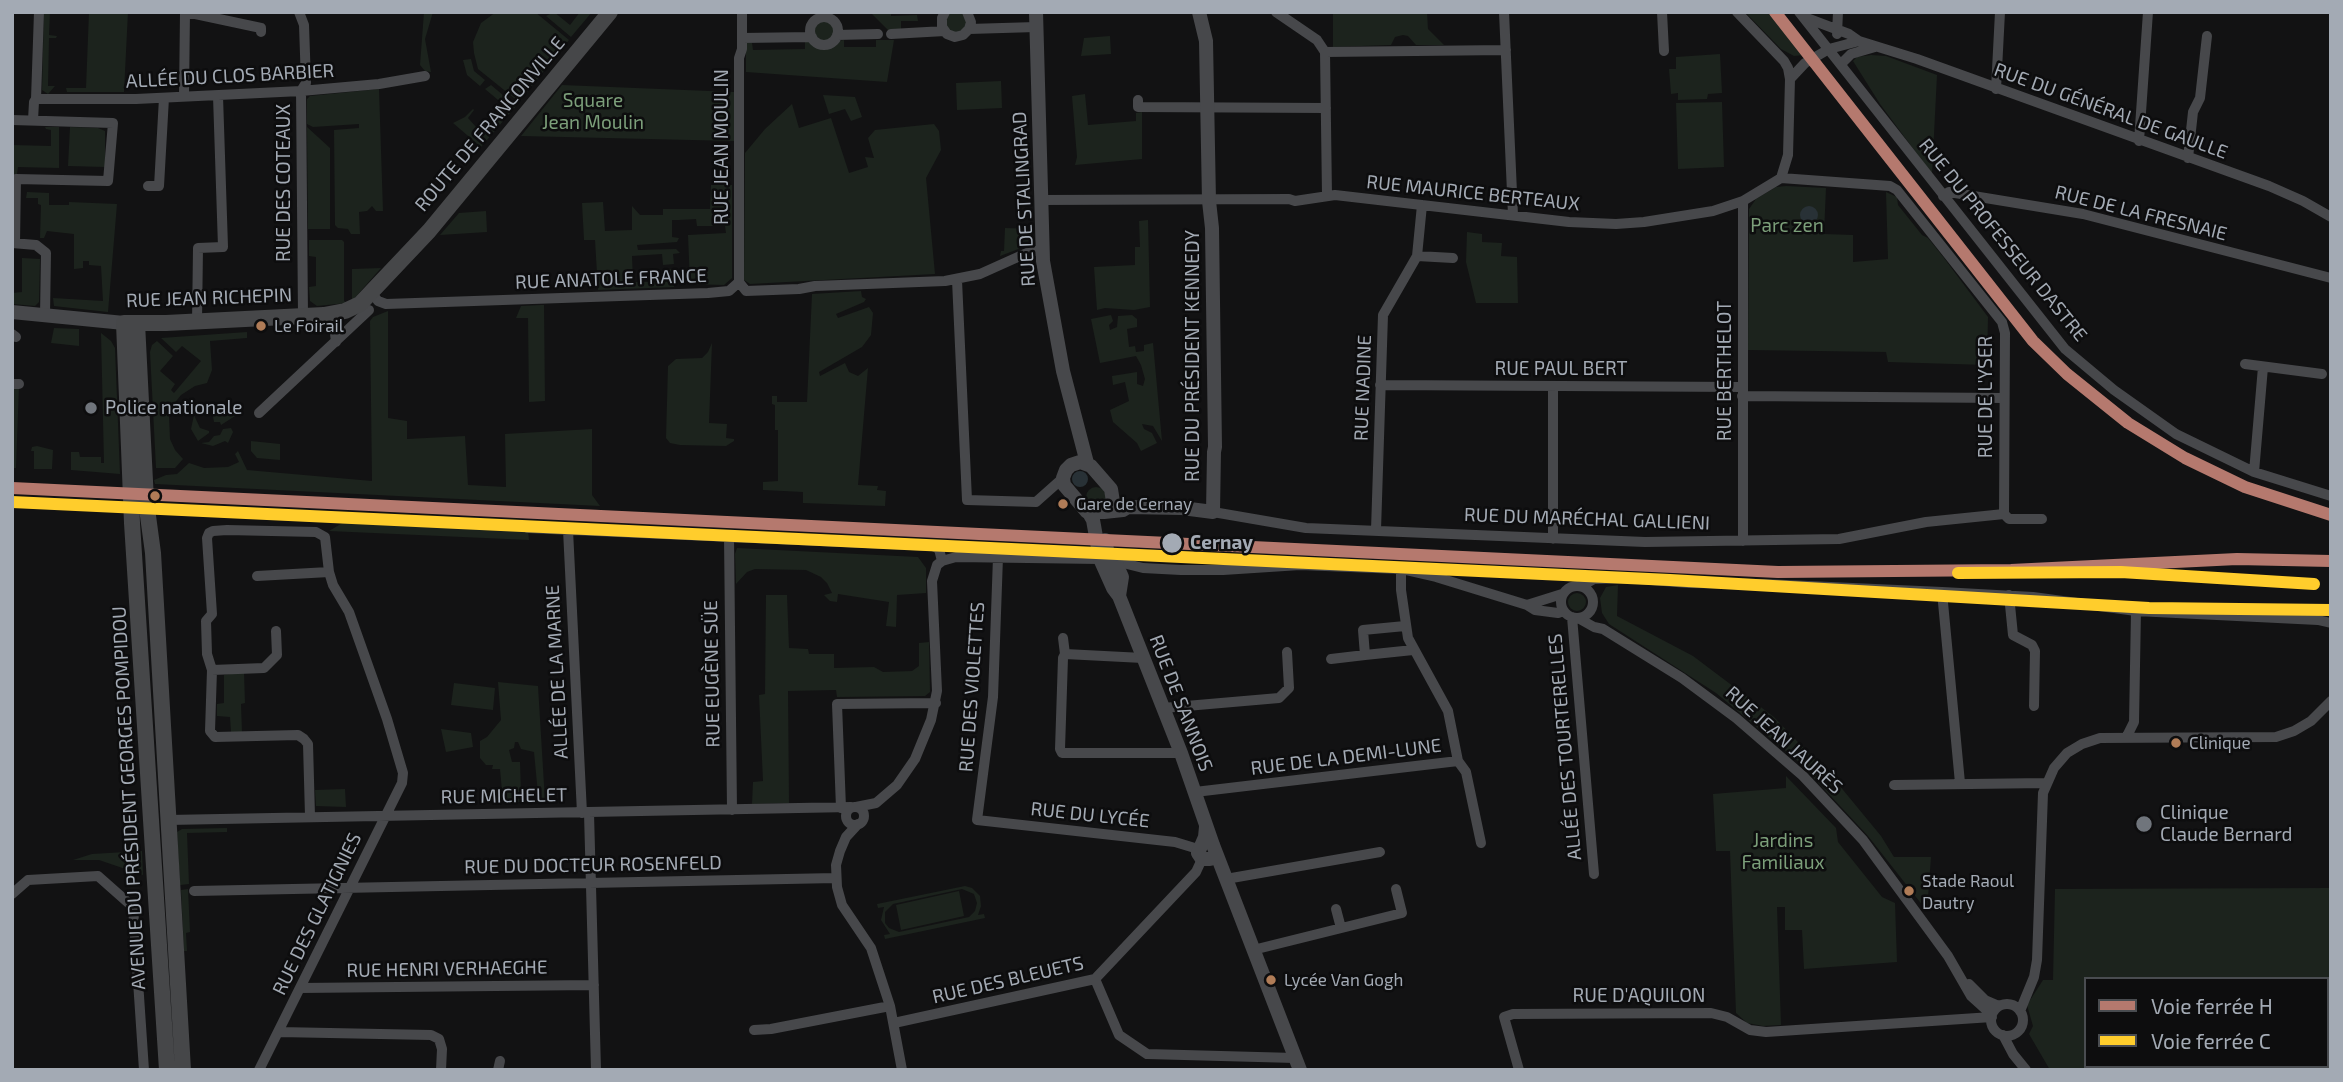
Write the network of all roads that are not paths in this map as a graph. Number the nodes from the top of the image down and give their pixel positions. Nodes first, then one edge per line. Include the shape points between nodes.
1 (39, 12) edge
2 (186, 12) edge
3 (299, 12) edge
4 (610, 12) edge
5 (742, 12) edge
6 (945, 12) edge
7 (967, 12) edge
8 (1035, 12) edge
9 (1199, 12) edge
10 (1276, 12) edge
11 (1504, 12) edge
12 (1662, 12) edge
13 (1737, 12) edge
14 (1838, 12) edge
15 (2000, 12) edge
16 (2148, 12) edge
17 (1801, 15) edge
18 (1291, 17) edge
19 (1036, 27) junction
20 (969, 29) junction
21 (944, 31) junction
22 (1838, 31) junction
23 (261, 32) dead end
24 (878, 34) dead end
25 (891, 34) dead end
26 (837, 35) junction
27 (2207, 36) dead end
28 (812, 37) junction
29 (742, 38) junction
30 (1859, 41) junction
31 (1877, 47) junction
32 (1829, 49) junction
33 (1506, 50) junction
34 (1664, 51) dead end
35 (1325, 52) junction
36 (1805, 64) junction
37 (1841, 64) junction
38 (1787, 69) junction
39 (425, 76) dead end
40 (1996, 89) junction
41 (302, 91) junction
42 (184, 96) junction
43 (218, 96) junction
44 (164, 97) junction
45 (36, 99) junction
46 (1138, 100) dead end
47 (1326, 108) junction
48 (1207, 109) junction
49 (12, 120) edge
50 (33, 120) junction
51 (2138, 141) junction
52 (2188, 158) junction
53 (1781, 178) junction
54 (148, 186) dead end
55 (1327, 196) junction
56 (1943, 196) junction
57 (1041, 200) junction
58 (1209, 201) junction
59 (1742, 201) junction
60 (1423, 205) junction
61 (1513, 215) junction
62 (2331, 217) edge
63 (13, 243) edge
64 (1043, 250) junction
65 (1417, 256) junction
66 (1452, 258) dead end
67 (2331, 278) edge
68 (957, 280) junction
69 (740, 282) junction
70 (363, 308) junction
71 (12, 312) edge
72 (45, 315) junction
73 (324, 315) junction
74 (303, 316) junction
75 (197, 322) junction
76 (130, 323) junction
77 (335, 342) junction
78 (2245, 364) dead end
79 (2263, 367) junction
80 (2322, 374) dead end
81 (1380, 385) junction
82 (1553, 386) junction
83 (1742, 391) junction
84 (2004, 398) junction
85 (259, 413) dead end
86 (1087, 463) junction
87 (2254, 472) junction
88 (1064, 483) junction
89 (1112, 492) junction
90 (2331, 496) edge
91 (1128, 507) junction
92 (148, 510) junction
93 (1099, 512) junction
94 (1213, 512) junction
95 (2004, 514) junction
96 (2042, 519) dead end
97 (132, 523) junction
98 (528, 528) dead end
99 (568, 530) junction
100 (1376, 530) junction
101 (729, 537) junction
102 (1553, 539) junction
103 (1743, 541) junction
104 (998, 557) junction
105 (942, 561) junction
106 (1110, 565) junction
107 (1401, 569) junction
108 (329, 572) junction
109 (257, 576) dead end
110 (1582, 586) junction
111 (1942, 592) junction
112 (1562, 594) junction
113 (2009, 595) junction
114 (1527, 605) junction
115 (1592, 608) junction
116 (2136, 611) junction
117 (1571, 615) junction
118 (2331, 623) edge
119 (1405, 626) junction
120 (1603, 629) junction
121 (276, 631) dead end
122 (1063, 638) dead end
123 (1413, 650) junction
124 (1287, 652) dead end
125 (1065, 654) junction
126 (1365, 654) junction
127 (1143, 658) junction
128 (1331, 659) dead end
129 (212, 670) junction
130 (161, 701) junction
131 (2331, 701) edge
132 (936, 703) junction
133 (2035, 706) dead end
134 (1163, 708) junction
135 (2134, 722) junction
136 (2126, 738) junction
137 (2146, 739) junction
138 (1181, 753) junction
139 (1458, 761) junction
140 (1960, 783) junction
141 (2046, 783) junction
142 (1894, 785) dead end
143 (1195, 792) junction
144 (883, 806) dead end
145 (732, 810) junction
146 (586, 813) junction
147 (852, 813) junction
148 (387, 815) junction
149 (310, 817) junction
150 (168, 820) junction
151 (977, 820) joint
152 (1481, 843) dead end
153 (1207, 851) junction
154 (1380, 852) dead end
155 (1594, 874) dead end
156 (1224, 875) junction
157 (836, 878) junction
158 (592, 884) junction
159 (352, 887) junction
160 (1396, 889) dead end
161 (194, 891) dead end
162 (12, 894) edge
163 (1336, 909) dead end
164 (1341, 928) junction
165 (1253, 950) junction
166 (1962, 977) junction
167 (1096, 979) junction
168 (594, 985) junction
169 (300, 988) junction
170 (1972, 996) junction
171 (890, 1006) junction
172 (2016, 1008) junction
173 (1994, 1013) junction
174 (1966, 1017) junction
175 (894, 1023) junction
176 (754, 1030) dead end
177 (279, 1032) junction
178 (2016, 1033) junction
179 (2003, 1035) junction
180 (1298, 1064) edge
181 (2024, 1067) edge
182 (144, 1070) edge
183 (167, 1070) edge
184 (183, 1070) edge
185 (259, 1070) edge
186 (441, 1070) edge
187 (596, 1070) edge
188 (902, 1070) edge
189 (1519, 1070) edge

1 - 45 street
2 - 23 street
2 - 42 street
3 - 41 street, RUE DES COTEAUX via 306,83
4 - 70 main road, ROUTE DE FRANCONVILLE
5 - 29 street, RUE JEAN MOULIN
6 - 21 street
7 - 20 street
8 - 19 street, RUE DE STALINGRAD
9 - 48 street, RUE DU PRÉSIDENT KENNEDY via 1206,41
10 - 18 street
11 - 33 street
12 - 34 street
13 - 38 street
14 - 22 street
15 - 40 street
16 - 51 street
17 - 22 street, RUE DU GÉNÉRAL DE GAULLE
17 - 32 street, RUE DU PROFESSEUR DASTRE
18 - 35 street
19 - 20 street
19 - 57 street, RUE DE STALINGRAD
20 - 21 street via 960,36
21 - 25 street
22 - 30 street, RUE DU GÉNÉRAL DE GAULLE
22 - 32 street
24 - 26 street
26 - 28 street via 825,44
26 - 28 street via 837,24 824,17 811,25
27 - 52 street
28 - 29 street
29 - 69 street, RUE JEAN MOULIN
30 - 31 street, RUE DU GÉNÉRAL DE GAULLE
30 - 32 street
31 - 37 street via 1852,54
31 - 40 street, RUE DU GÉNÉRAL DE GAULLE
32 - 36 street
32 - 37 street, RUE DU PROFESSEUR DASTRE
33 - 35 street
33 - 61 street
35 - 47 street
36 - 38 street
36 - 38 street
37 - 56 street, RUE DU PROFESSEUR DASTRE
38 - 53 street via 1788,155
39 - 41 street, ALLÉE DU CLOS BARBIER
40 - 51 street, RUE DU GÉNÉRAL DE GAULLE
41 - 43 street, ALLÉE DU CLOS BARBIER
41 - 74 street, RUE DES COTEAUX
42 - 43 street, ALLÉE DU CLOS BARBIER
42 - 44 street, ALLÉE DU CLOS BARBIER
43 - 75 street via 223,247 198,248
44 - 45 street, ALLÉE DU CLOS BARBIER
44 - 54 street via 159,186
45 - 50 street
46 - 48 street via 1138,107
47 - 48 street
47 - 55 street
48 - 58 street, RUE DU PRÉSIDENT KENNEDY
49 - 50 street
50 - 63 street via 113,123 108,181 16,179
51 - 52 street, RUE DU GÉNÉRAL DE GAULLE
52 - 62 street, RUE DU GÉNÉRAL DE GAULLE via 2288,194
53 - 59 street, RUE MAURICE BERTEAUX
53 - 84 street, RUE DE L'YSER via 1897,190 2002,322
55 - 58 street, RUE MAURICE BERTEAUX via 1296,201
55 - 60 street, RUE MAURICE BERTEAUX
56 - 67 street, RUE DE LA FRESNAIE via 1949,192 2083,214
56 - 87 street, RUE DU PROFESSEUR DASTRE via 2074,356 2164,426
57 - 58 street, RUE MAURICE BERTEAUX
57 - 64 street, RUE DE STALINGRAD
58 - 94 street, RUE DU PRÉSIDENT KENNEDY via 1216,447
59 - 61 street, RUE MAURICE BERTEAUX via 1713,211 1644,222 1569,222
59 - 83 street, RUE BERTHELOT
60 - 61 street, RUE MAURICE BERTEAUX
60 - 65 street, RUE NADINE
63 - 72 street via 37,245 46,253
64 - 68 street
64 - 86 street, RUE DE STALINGRAD via 1055,332
65 - 66 street
65 - 81 street, RUE NADINE via 1384,310
68 - 69 street via 746,291
68 - 88 street via 967,500 1035,502 1051,487
69 - 70 street, RUE ANATOLE FRANCE via 729,291 708,293
70 - 73 main road, RUE JEAN RICHEPIN
70 - 77 street, ROUTE DE FRANCONVILLE
71 - 72 street, RUE JEAN RICHEPIN
72 - 76 street, RUE JEAN RICHEPIN
73 - 74 main road, RUE JEAN RICHEPIN
73 - 77 street via 334,325
74 - 75 main road, RUE JEAN RICHEPIN
75 - 76 main road, RUE JEAN RICHEPIN
76 - 92 main road, AVENUE DU PRÉSIDENT GEORGES POMPIDOU
76 - 97 main road, AVENUE DU PRÉSIDENT GEORGES POMPIDOU
77 - 85 street, ROUTE DE FRANCONVILLE
78 - 79 street
79 - 80 street
79 - 87 street
81 - 82 street, RUE PAUL BERT
81 - 100 street, RUE NADINE
82 - 83 street, RUE PAUL BERT
82 - 102 street
83 - 84 street, RUE PAUL BERT
83 - 103 street, RUE BERTHELOT
84 - 95 street, RUE DE L'YSER
86 - 88 street via 1071,465
86 - 89 street
87 - 90 street, RUE DU PROFESSEUR DASTRE
88 - 93 street
89 - 91 street
89 - 93 street via 1113,502
91 - 93 street, RUE DU MARÉCHAL GALLIENI
91 - 94 street, RUE DU MARÉCHAL GALLIENI
92 - 97 street
92 - 130 main road, AVENUE DU PRÉSIDENT GEORGES POMPIDOU
93 - 106 street, RUE DE SANNOIS via 1093,520
94 - 100 street, RUE DU MARÉCHAL GALLIENI via 1306,528
95 - 96 street, RUE DU MARÉCHAL GALLIENI via 2010,519
95 - 103 street, RUE DU MARÉCHAL GALLIENI via 1926,522 1839,539
97 - 130 street, AVENUE DU PRÉSIDENT GEORGES POMPIDOU via 140,527 145,539 154,684
97 - 183 main road, AVENUE DU PRÉSIDENT GEORGES POMPIDOU
98 - 99 street
99 - 101 street
99 - 146 street, ALLÉE DE LA MARNE
100 - 102 street, RUE DU MARÉCHAL GALLIENI
101 - 105 street via 933,546 939,549
101 - 145 street, RUE EUGÈNE SÜE
102 - 103 street, RUE DU MARÉCHAL GALLIENI
104 - 105 street, RUE JEAN JAURÈS
104 - 106 street, RUE JEAN JAURÈS
104 - 151 street, RUE DES VIOLETTES via 993,697
105 - 132 street via 932,581
106 - 107 street, RUE JEAN JAURÈS
106 - 127 street, RUE DE SANNOIS
107 - 114 street, RUE JEAN JAURÈS
107 - 119 street
108 - 109 street
108 - 129 street via 321,533 209,533 212,614 206,621
108 - 148 street, RUE DES GLATIGNIES via 349,612 396,745 402,783
110 - 111 street via 1594,579 1626,578
110 - 112 street via 1570,587
110 - 115 street via 1592,597
111 - 113 street
111 - 140 street
112 - 114 street
112 - 117 street via 1560,603
113 - 116 street
113 - 133 street via 2013,635 2035,651
114 - 117 street, RUE JEAN JAURÈS
115 - 117 street via 1586,614
115 - 120 street, RUE JEAN JAURÈS
116 - 118 street
116 - 135 street
117 - 120 street, RUE JEAN JAURÈS
117 - 155 street, ALLÉE DES TOURTERELLES
119 - 123 street
119 - 126 street via 1363,630
120 - 166 street, RUE JEAN JAURÈS via 1708,696 1803,776 1863,841
121 - 129 street via 276,654 264,668
122 - 125 street
123 - 126 street
123 - 139 street via 1448,711
124 - 134 street via 1289,688 1279,698
125 - 127 street
125 - 138 street via 1062,753
126 - 128 street
127 - 134 street, RUE DE SANNOIS
129 - 149 street via 209,718 215,737 298,735 308,744
130 - 150 main road, AVENUE DU PRÉSIDENT GEORGES POMPIDOU
131 - 137 street via 2311,721 2276,737
132 - 147 street via 915,758 897,785 876,803
132 - 147 street via 837,704
134 - 138 street, RUE DE SANNOIS
135 - 136 street
135 - 137 street
136 - 137 street
136 - 141 street via 2100,738 2074,748
138 - 143 street, RUE DE SANNOIS
139 - 143 street, RUE DE LA DEMI-LUNE
139 - 152 street via 1466,772
140 - 141 street
140 - 142 street
141 - 172 street via 2037,960 2034,977
143 - 153 street, RUE DE SANNOIS via 1206,824
144 - 147 street
145 - 146 street, RUE MICHELET
145 - 147 street, RUE MICHELET
146 - 148 street, RUE MICHELET
146 - 158 street, ALLÉE DE LA MARNE
147 - 157 street
148 - 149 street, RUE MICHELET
148 - 159 street, RUE DES GLATIGNIES
149 - 150 street, RUE MICHELET
150 - 184 main road, AVENUE DU PRÉSIDENT GEORGES POMPIDOU
151 - 153 street, RUE DU LYCÉE via 1175,842
153 - 156 street
153 - 167 street, RUE DES BLEUETS via 1196,872
154 - 156 street
156 - 165 street
157 - 158 street, RUE DU DOCTEUR ROSENFELD
157 - 171 street via 842,905 871,948
158 - 159 street, RUE DU DOCTEUR ROSENFELD
158 - 168 street, ALLÉE DE LA MARNE
159 - 161 street, RUE DU DOCTEUR ROSENFELD
159 - 169 street, RUE DES GLATIGNIES
160 - 164 street via 1402,914
162 - 182 street via 28,880 98,876 133,907
163 - 164 street
164 - 165 street
165 - 180 street
166 - 170 street, RUE JEAN JAURÈS
166 - 173 street, RUE JEAN JAURÈS
167 - 175 street, RUE DES BLEUETS
167 - 180 street via 1119,1035 1147,1054
168 - 169 street, RUE HENRI VERHAEGHE
168 - 187 street, ALLÉE DE LA MARNE
169 - 177 street, RUE DES GLATIGNIES
170 - 173 street, RUE JEAN JAURÈS
170 - 174 street
171 - 175 street
171 - 176 street
172 - 173 street
172 - 178 street via 2022,1025
173 - 174 street, RUE D'AQUILON
173 - 179 street via 1994,1028
174 - 189 street, RUE D'AQUILON via 1766,1032 1712,1013 1513,1014 1504,1017
175 - 188 street
177 - 185 street, RUE DES GLATIGNIES
177 - 186 street via 431,1035 439,1039 442,1049
178 - 179 street
178 - 181 street
179 - 181 street

